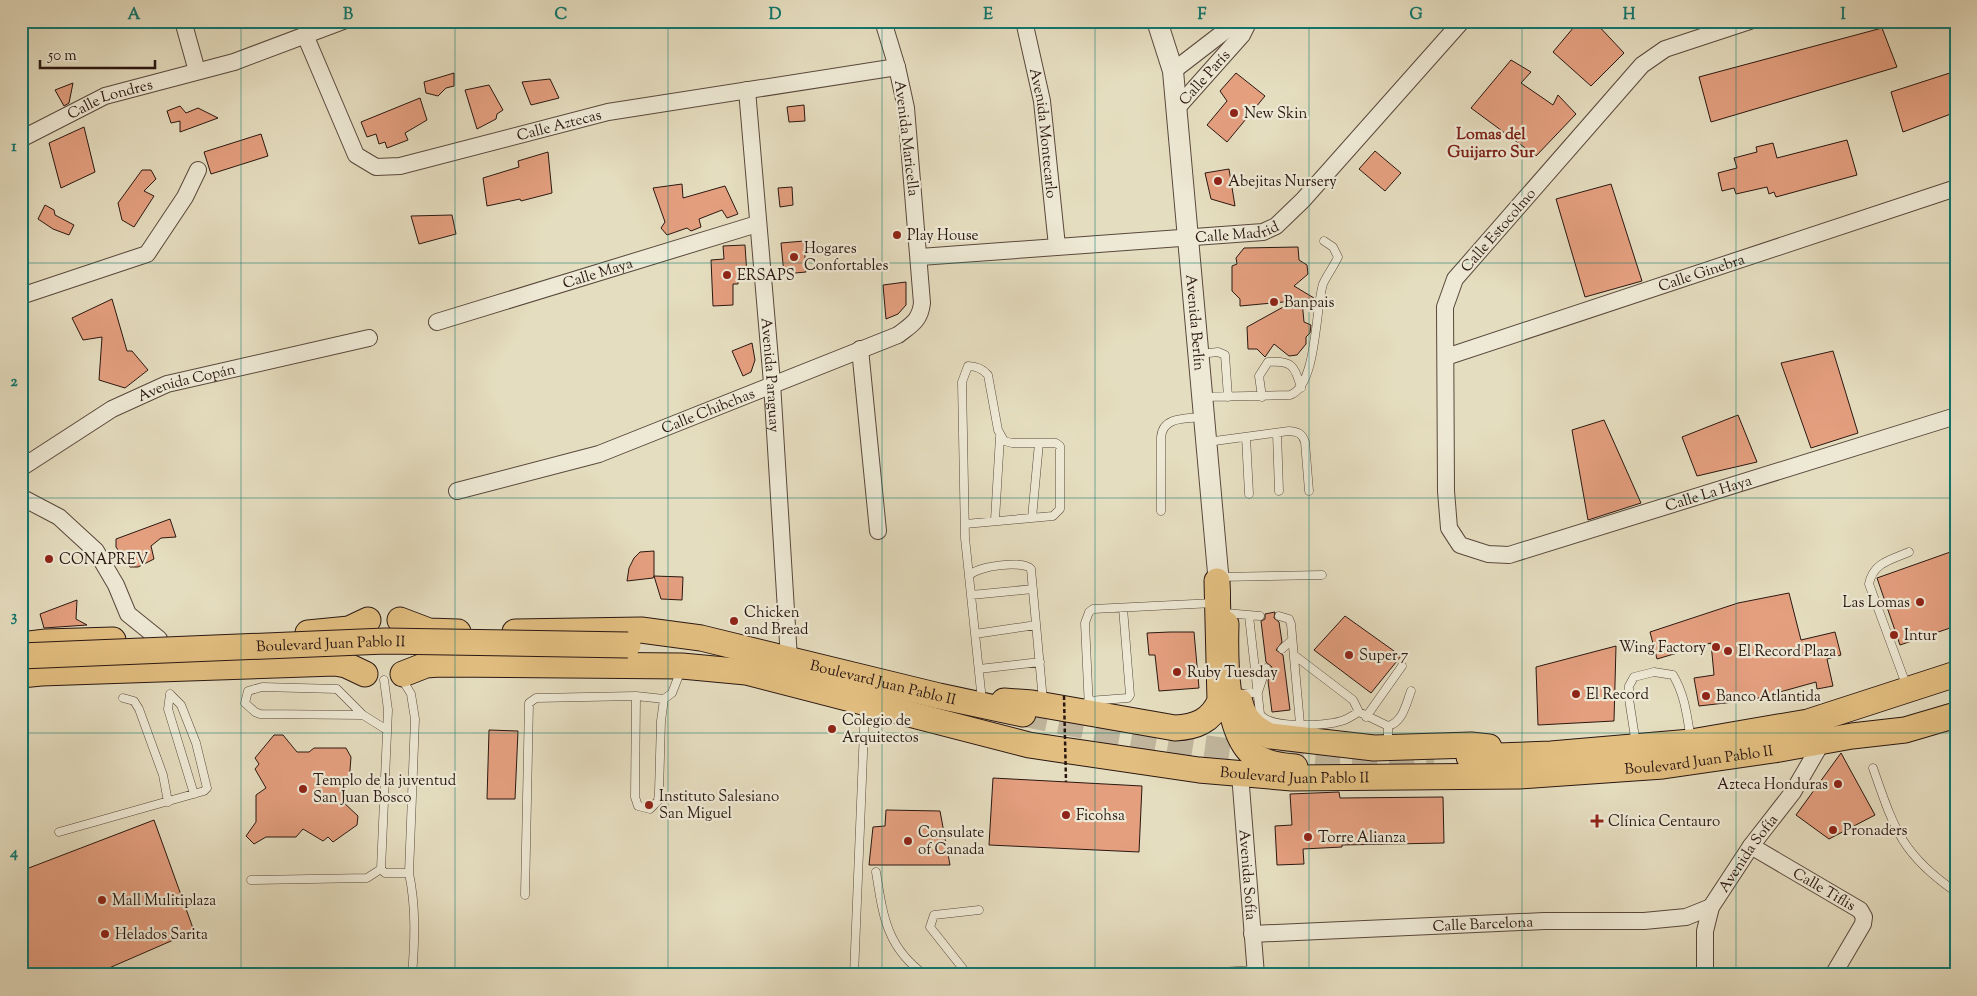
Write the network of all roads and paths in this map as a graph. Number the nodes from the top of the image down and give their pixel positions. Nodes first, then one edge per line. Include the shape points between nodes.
1 (183, 21) edge
2 (343, 21) edge
3 (883, 21) edge
4 (1024, 21) edge
5 (1157, 21) edge
6 (1238, 21) edge
7 (1249, 21) edge
8 (1462, 21) edge
9 (1750, 21) edge
10 (306, 35) junction
11 (897, 67) junction
12 (197, 71) junction
13 (1173, 71) junction
14 (747, 90) junction
15 (1177, 108) junction
16 (21, 139) edge
17 (198, 170) dead end
18 (1956, 188) edge
19 (757, 224) junction
20 (1189, 238) junction
21 (1324, 241) dead end
22 (1057, 246) junction
23 (920, 257) junction
24 (21, 296) edge
25 (437, 322) dead end
26 (368, 338) dead end
27 (860, 349) junction
28 (1200, 354) junction
29 (1446, 357) junction
30 (772, 383) junction
31 (1301, 388) junction
32 (1203, 397) junction
33 (1228, 397) junction
34 (1262, 397) junction
35 (1956, 416) edge
36 (1205, 417) junction
37 (1277, 433) junction
38 (1000, 437) junction
39 (1246, 437) junction
40 (1207, 442) junction
41 (1039, 443) junction
42 (21, 468) edge
43 (457, 491) dead end
44 (1310, 491) dead end
45 (1279, 492) dead end
46 (1249, 494) dead end
47 (21, 497) edge
48 (1161, 511) dead end
49 (1032, 518) junction
50 (995, 520) junction
51 (965, 524) junction
52 (878, 531) dead end
53 (1460, 545) joint
54 (1909, 552) dead end
55 (1322, 575) dead end
56 (969, 576) junction
57 (1033, 589) junction
58 (971, 595) junction
59 (1220, 599) junction
60 (1123, 608) junction
61 (128, 614) junction
62 (1249, 616) junction
63 (1260, 616) dead end
64 (1279, 616) dead end
65 (368, 620) junction
66 (400, 620) junction
67 (1036, 625) junction
68 (975, 634) junction
69 (159, 639) junction
70 (112, 640) junction
71 (1292, 640) junction
72 (21, 645) edge
73 (1282, 648) dead end
74 (1294, 655) junction
75 (21, 656) edge
76 (744, 660) junction
77 (789, 660) junction
78 (1040, 662) junction
79 (682, 666) junction
80 (1402, 666) dead end
81 (1266, 668) dead end
82 (979, 669) junction
83 (1956, 674) edge
84 (21, 675) edge
85 (388, 676) junction
86 (1411, 691) dead end
87 (1908, 691) junction
88 (1956, 692) edge
89 (1248, 693) junction
90 (636, 696) junction
91 (123, 698) dead end
92 (664, 699) junction
93 (1956, 700) edge
94 (865, 701) junction
95 (974, 701) junction
96 (1044, 705) junction
97 (1088, 707) junction
98 (1359, 712) junction
99 (1956, 714) edge
100 (363, 715) junction
101 (1366, 717) junction
102 (1300, 724) junction
103 (387, 730) junction
104 (1815, 732) junction
105 (1852, 736) junction
106 (1388, 737) junction
107 (1691, 742) junction
108 (1636, 746) junction
109 (1551, 754) junction
110 (1469, 757) dead end
111 (1873, 768) dead end
112 (1621, 769) junction
113 (1240, 774) junction
114 (1066, 782) dead end
115 (194, 794) junction
116 (168, 802) junction
117 (59, 832) dead end
118 (1751, 846) junction
119 (381, 869) junction
120 (876, 872) dead end
121 (409, 873) junction
122 (251, 880) dead end
123 (1956, 892) edge
124 (525, 895) dead end
125 (1711, 907) junction
126 (979, 910) dead end
127 (1252, 934) junction
128 (1256, 972) edge
129 (1230, 973) edge
130 (412, 975) edge
131 (854, 975) edge
132 (925, 975) edge
133 (968, 975) edge
134 (1168, 975) edge
135 (1705, 975) edge
136 (1833, 975) edge

1 - 12 street
2 - 10 street, Calle Londres
3 - 11 street, Avenida Maricella
4 - 22 street, Avenida Montecarlo via 1042,101
5 - 13 street, Avenida Berlín
6 - 13 street, Calle París
7 - 15 street, Calle París via 1242,35
8 - 20 street, Calle Madrid via 1303,200 1276,226 1263,232
9 - 29 street, Calle Estocolmo via 1665,49 1642,65 1455,279 1444,307
10 - 12 street, Calle Londres via 234,62
10 - 14 street, Calle Aztecas via 356,155 376,167 400,166 608,112
11 - 14 street, Calle Aztecas
11 - 23 street, Avenida Maricella via 906,108
12 - 16 street, Calle Londres via 105,96
13 - 15 street, Avenida Berlín
14 - 19 street, Avenida Paraguay
15 - 20 street, Avenida Berlín
17 - 24 street via 185,197 147,254
18 - 29 street, Calle Ginebra
19 - 25 street, Calle Maya
19 - 30 street, Avenida Paraguay
20 - 22 street, Calle Madrid
20 - 28 street, Avenida Berlín
21 - 31 lane via 1338,257 1324,284 1310,361
22 - 23 street, Calle Madrid
23 - 27 street, Calle Chibchas via 922,304 916,322 898,335
26 - 42 street, Avenida Copán via 166,384 112,409
27 - 30 street, Calle Chibchas
27 - 52 street
28 - 32 street, Avenida Berlín
28 - 33 lane via 1218,352 1225,355
29 - 53 street, Calle Estocolmo via 1446,491 1449,528
30 - 43 street, Calle Chibchas via 599,454
30 - 77 street, Avenida Paraguay
31 - 34 lane via 1290,396
31 - 34 lane via 1293,366 1285,361 1268,362 1258,376
32 - 33 lane
32 - 36 street, Avenida Berlín
33 - 34 lane
35 - 53 street, Calle La Haya via 1509,554 1488,554
36 - 40 street, Avenida Berlín
36 - 48 lane via 1172,421 1164,427 1161,437
37 - 39 lane
37 - 44 lane via 1294,432 1303,436
37 - 45 lane
38 - 41 lane via 1012,443
38 - 50 lane
38 - 51 lane via 988,375 984,369 968,366 962,382
39 - 40 lane
39 - 46 lane
40 - 59 street, Avenida Berlín
41 - 49 lane
41 - 49 lane via 1060,446 1060,509 1053,516
47 - 61 street via 59,516 96,551
49 - 50 lane
50 - 51 lane
51 - 56 lane
54 - 87 lane via 1878,565 1869,584
55 - 59 lane
56 - 57 lane via 978,569 1023,564 1031,569
56 - 58 lane
57 - 58 lane
57 - 67 lane
58 - 68 lane
59 - 60 lane
59 - 62 lane
59 - 89 main road
59 - 97 main road, Boulevard Juan Pablo II via 1220,701 1216,711 1203,722 1189,728 1175,728
59 - 112 main road via 1236,727 1254,756 1281,766 1312,769
60 - 97 lane via 1093,609 1086,616
60 - 97 lane via 1130,695 1120,701
61 - 69 street
61 - 70 street
62 - 63 lane
62 - 89 lane
64 - 71 lane via 1289,619 1292,624
65 - 66 main road via 390,616
65 - 69 main road, Boulevard Juan Pablo II via 349,629 332,632
65 - 85 main road via 354,636 355,662
66 - 76 main road, Boulevard Juan Pablo II via 414,627 442,632 640,630 701,638
66 - 85 main road via 414,637 415,658
67 - 68 lane
67 - 78 lane
68 - 82 lane
69 - 70 main road, Boulevard Juan Pablo II
70 - 72 main road, Boulevard Juan Pablo II
71 - 73 lane
71 - 74 lane
74 - 98 lane via 1353,700
74 - 102 lane
75 - 76 main road, Boulevard Juan Pablo II, bridge via 385,642 634,646 697,657
76 - 77 main road, Boulevard Juan Pablo II
76 - 79 main road, Boulevard Juan Pablo II
76 - 94 main road, Boulevard Juan Pablo II
77 - 95 main road, Boulevard Juan Pablo II
78 - 82 lane
78 - 96 lane
79 - 85 main road, Boulevard Juan Pablo II via 440,664
79 - 92 lane via 672,693
80 - 101 lane
81 - 89 lane
82 - 95 lane
83 - 87 main road, Boulevard Juan Pablo II
84 - 85 main road, Boulevard Juan Pablo II via 335,664
85 - 103 lane
85 - 121 lane via 411,694 414,720
86 - 106 lane via 1401,717
87 - 104 main road, Boulevard Juan Pablo II
88 - 104 main road, Boulevard Juan Pablo II via 1893,712 1828,723
89 - 102 lane via 1262,718 1276,724
89 - 106 main road via 1242,709 1249,723 1270,736 1348,746
90 - 92 lane
90 - 92 lane via 635,797 638,806 650,809 658,801
90 - 124 lane via 536,698 529,703
91 - 116 lane via 134,701 138,709 163,776
93 - 105 main road, Boulevard Juan Pablo II
94 - 113 main road, Boulevard Juan Pablo II via 1029,745
94 - 131 lane
95 - 96 main road, Boulevard Juan Pablo II
96 - 97 main road, Boulevard Juan Pablo II
96 - 114 path, bridge
98 - 101 lane
98 - 102 lane via 1340,722
99 - 105 main road, Boulevard Juan Pablo II via 1905,730
100 - 100 lane via 337,689 262,687 248,691 245,699 245,703 260,714
100 - 103 lane
101 - 106 lane
103 - 119 lane
104 - 105 main road, Boulevard Juan Pablo II
104 - 107 main road, Boulevard Juan Pablo II
104 - 112 main road, Boulevard Juan Pablo II via 1699,762
104 - 118 street, Avenida Sofía via 1793,792
106 - 109 main road
107 - 108 main road, Boulevard Juan Pablo II
107 - 108 lane via 1684,698 1678,684 1672,675 1654,672 1634,677 1629,686
108 - 109 main road, Boulevard Juan Pablo II
109 - 110 main road, Boulevard Juan Pablo II
111 - 123 lane via 1900,840 1912,856
112 - 113 main road, Boulevard Juan Pablo II via 1520,776 1292,778
113 - 127 street, Avenida Sofía
115 - 115 lane via 204,792 206,782 196,742 181,704 170,694 168,709
115 - 116 lane
116 - 117 lane
118 - 125 street, Avenida Sofía
118 - 136 street, Calle Tiflis via 1860,910 1863,924
119 - 121 lane via 385,873
119 - 122 lane via 366,878
120 - 132 lane via 889,935 915,968
121 - 130 lane via 416,937
125 - 127 street, Calle Barcelona via 1686,917 1644,921 1544,921
125 - 135 street, Avenida Sofía via 1705,931
126 - 133 lane via 942,913 934,915 930,921 930,927
127 - 128 street, Avenida Sofía
128 - 129 lane
129 - 134 lane

